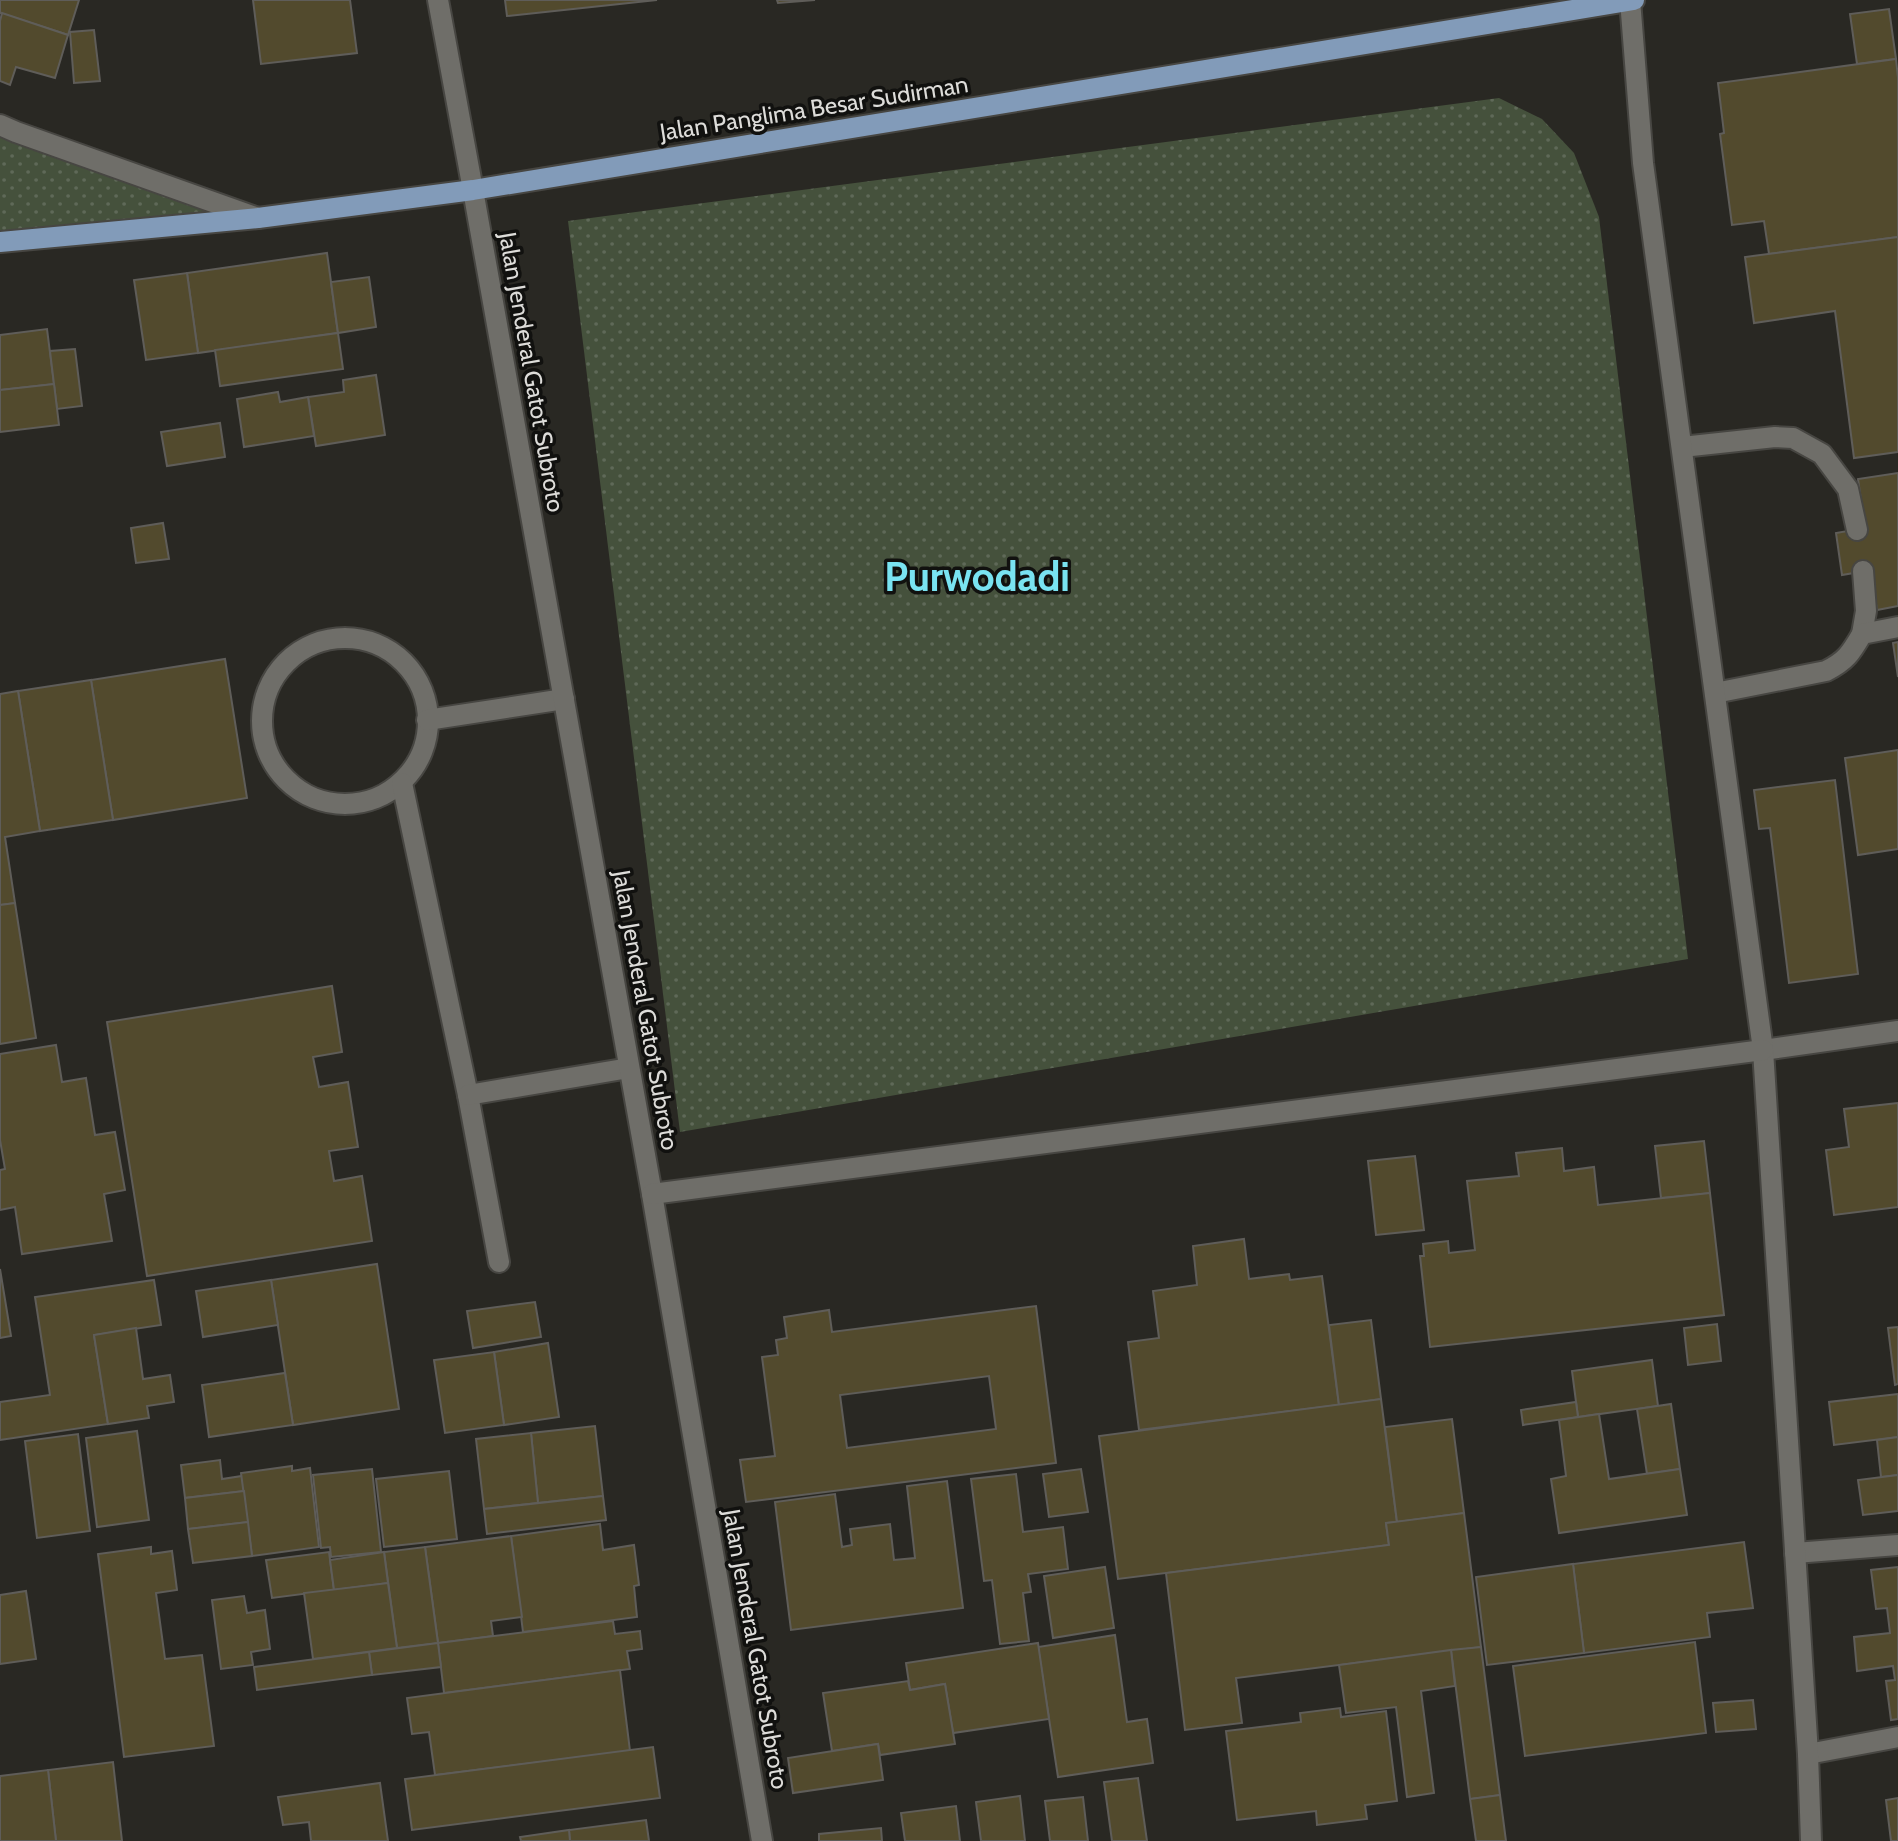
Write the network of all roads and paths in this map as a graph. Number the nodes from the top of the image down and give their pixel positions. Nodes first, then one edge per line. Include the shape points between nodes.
1 (438, 0) edge
2 (1631, 0) edge
3 (0, 125) edge
4 (473, 190) junction
5 (258, 218) junction
6 (0, 242) edge
7 (1682, 447) junction
8 (1857, 530) dead end
9 (1863, 571) dead end
10 (1898, 627) edge
11 (1862, 634) junction
12 (1715, 693) junction
13 (564, 699) junction
14 (427, 720) junction
15 (402, 783) junction
16 (1898, 1031) edge
17 (1763, 1050) junction
18 (629, 1068) junction
19 (468, 1095) junction
20 (652, 1194) junction
21 (499, 1262) dead end
22 (1898, 1545) edge
23 (1795, 1553) junction
24 (1898, 1737) edge
25 (1808, 1754) junction
26 (762, 1841) edge
27 (1811, 1841) edge

1 - 4 main road, Jalan Jenderal Gatot Subroto
2 - 4 main road, Jalan Panglima Besar Sudirman
2 - 7 main road via 1643,163
3 - 5 main road
4 - 5 main road, Jalan Panglima Besar Sudirman
4 - 13 main road, Jalan Jenderal Gatot Subroto
5 - 6 main road, Jalan Panglima Besar Sudirman
7 - 8 main road via 1793,438 1822,454 1848,489
7 - 12 main road
9 - 11 main road
10 - 11 main road
11 - 12 main road via 1851,654 1826,671
12 - 17 main road
13 - 14 main road
13 - 18 main road, Jalan Jenderal Gatot Subroto
14 - 15 main road via 419,761
14 - 15 main road via 418,681 401,659 378,644 351,637 324,640 299,651 279,669 266,692 263,741 288,783 309,797 357,804 382,797
15 - 19 main road
16 - 17 main road
17 - 20 main road
17 - 23 main road
18 - 19 main road
18 - 20 main road, Jalan Jenderal Gatot Subroto
19 - 21 main road
20 - 26 main road, Jalan Jenderal Gatot Subroto
22 - 23 main road
23 - 25 main road
24 - 25 main road
25 - 27 main road

